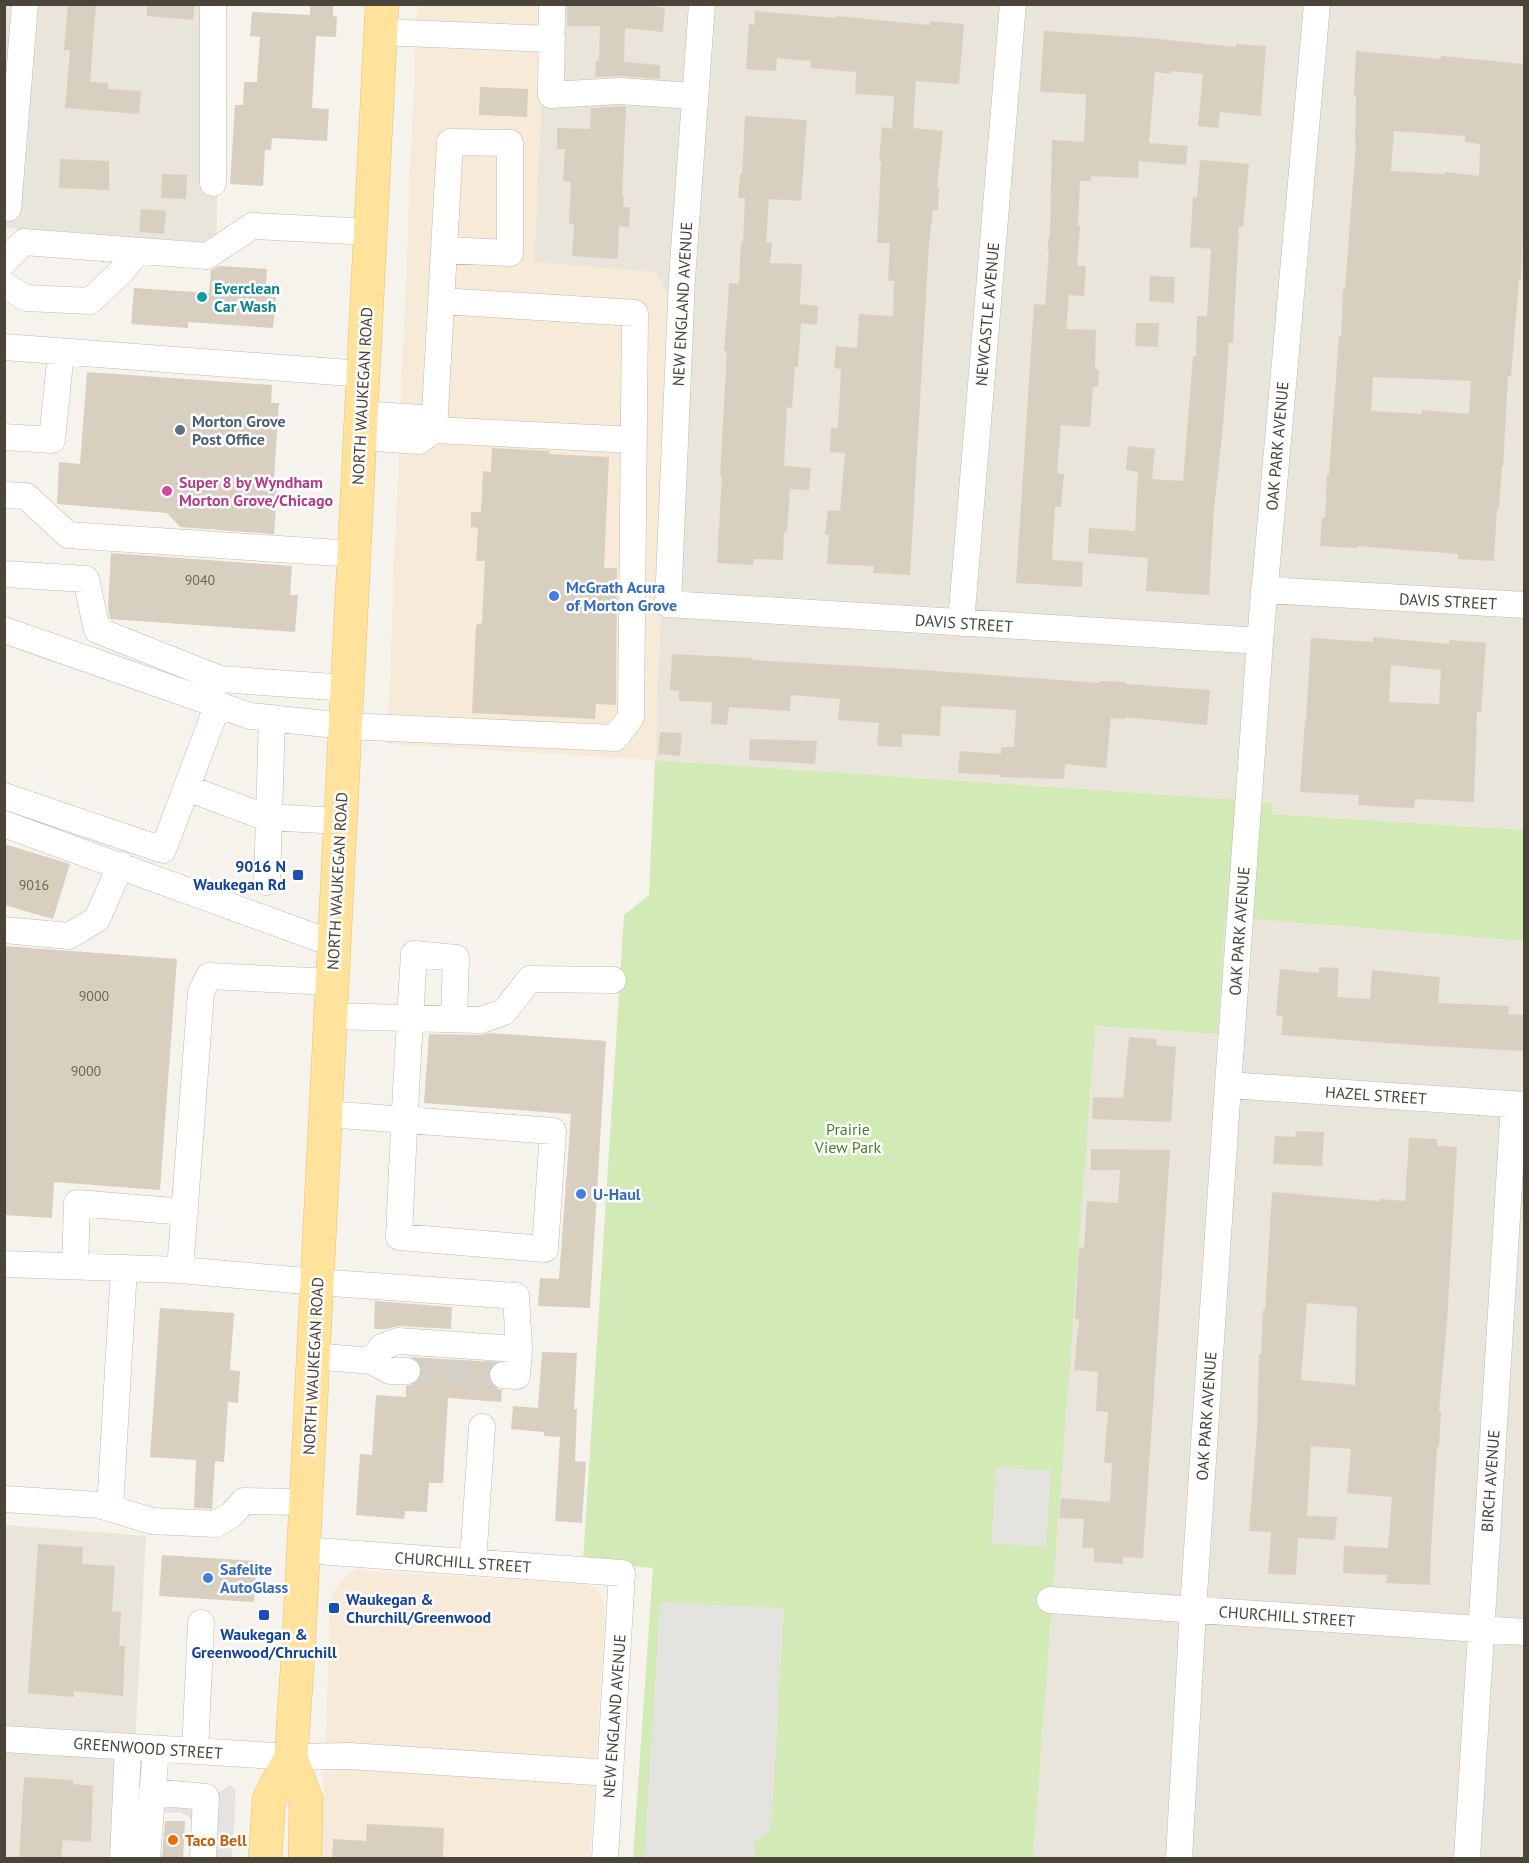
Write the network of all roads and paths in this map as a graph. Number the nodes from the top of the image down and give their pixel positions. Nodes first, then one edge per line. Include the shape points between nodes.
1 (25, 4) edge
2 (213, 4) edge
3 (552, 4) edge
4 (702, 4) edge
5 (1013, 4) edge
6 (1317, 4) edge
7 (381, 18) edge
8 (552, 39) junction
9 (12, 59) edge
10 (695, 96) junction
11 (213, 183) dead end
12 (8, 208) dead end
13 (370, 232) junction
14 (444, 250) junction
15 (138, 251) junction
16 (4, 262) edge
17 (4, 285) edge
18 (441, 301) junction
19 (4, 347) edge
20 (61, 352) junction
21 (363, 374) junction
22 (361, 425) junction
23 (434, 430) junction
24 (4, 437) edge
25 (634, 440) junction
26 (4, 495) edge
27 (354, 554) junction
28 (4, 574) edge
29 (1264, 590) junction
30 (668, 604) joint
31 (1524, 605) edge
32 (961, 623) junction
33 (4, 630) edge
34 (1260, 642) junction
35 (347, 688) junction
36 (218, 704) junction
37 (272, 718) junction
38 (345, 726) junction
39 (187, 788) junction
40 (4, 796) edge
41 (269, 817) junction
42 (340, 820) junction
43 (4, 824) edge
44 (121, 865) junction
45 (267, 882) dead end
46 (4, 930) edge
47 (334, 944) junction
48 (613, 980) dead end
49 (332, 982) junction
50 (331, 1016) junction
51 (410, 1018) junction
52 (453, 1019) junction
53 (1228, 1085) junction
54 (1519, 1104) edge
55 (326, 1114) junction
56 (405, 1120) junction
57 (184, 1212) junction
58 (4, 1264) edge
59 (75, 1266) junction
60 (124, 1268) junction
61 (180, 1269) junction
62 (317, 1282) junction
63 (519, 1349) junction
64 (313, 1356) junction
65 (371, 1361) junction
66 (407, 1371) tunnel mouth
67 (510, 1375) dead end
68 (482, 1427) dead end
69 (4, 1499) edge
70 (306, 1502) junction
71 (110, 1508) junction
72 (303, 1550) junction
73 (473, 1562) junction
74 (622, 1573) joint
75 (1050, 1600) dead end
76 (1193, 1610) junction
77 (201, 1623) dead end
78 (1481, 1629) junction
79 (1524, 1632) edge
80 (4, 1739) edge
81 (128, 1747) junction
82 (156, 1749) junction
83 (195, 1751) junction
84 (291, 1757) junction
85 (610, 1773) junction
86 (152, 1792) junction
87 (198, 1796) junction
88 (123, 1858) edge
89 (147, 1858) edge
90 (195, 1858) edge
91 (203, 1858) edge
92 (265, 1858) edge
93 (305, 1858) edge
94 (605, 1858) edge
95 (1179, 1858) edge
96 (1467, 1858) edge

1 - 9 street
2 - 11 street
3 - 8 street
4 - 10 street, NEW ENGLAND AVENUE
5 - 32 street, NEWCASTLE AVENUE
6 - 29 street, OAK PARK AVENUE
7 - 8 street
7 - 13 main road, NORTH WAUKEGAN ROAD
8 - 10 street via 551,95 619,91
9 - 12 street
10 - 30 street, NEW ENGLAND AVENUE via 682,278
13 - 15 street via 252,226 207,256
13 - 21 main road, NORTH WAUKEGAN ROAD
14 - 14 street via 450,142 510,143 510,253
14 - 18 street
15 - 16 street via 24,242
15 - 17 street via 90,301 26,298
18 - 23 street
18 - 25 street via 635,313
19 - 20 street
20 - 21 street
20 - 24 street via 52,440
21 - 22 main road, NORTH WAUKEGAN ROAD
22 - 23 street via 422,418
22 - 27 main road, NORTH WAUKEGAN ROAD
23 - 25 street
25 - 38 street via 631,717 615,738
26 - 27 street via 26,496 68,535
27 - 35 main road, NORTH WAUKEGAN ROAD
28 - 35 street via 86,579 97,630 220,679
29 - 31 street, DAVIS STREET
29 - 34 street, OAK PARK AVENUE
30 - 32 street, DAVIS STREET
32 - 34 street, DAVIS STREET
33 - 36 street
34 - 53 street, OAK PARK AVENUE
35 - 38 main road, NORTH WAUKEGAN ROAD
36 - 37 street via 250,716
36 - 39 street
37 - 38 street
37 - 41 street
38 - 42 main road, NORTH WAUKEGAN ROAD
39 - 40 street via 163,850
39 - 41 street
41 - 42 street
41 - 45 street
42 - 47 main road, NORTH WAUKEGAN ROAD
43 - 44 street
44 - 46 street via 97,919 69,936
44 - 47 street
47 - 49 main road, NORTH WAUKEGAN ROAD
48 - 52 street via 530,979 504,1012 481,1020
49 - 50 main road, NORTH WAUKEGAN ROAD
49 - 57 street via 209,976 201,992
50 - 51 street
50 - 55 main road, NORTH WAUKEGAN ROAD
51 - 52 street
51 - 52 street via 414,954 456,958
51 - 56 street
53 - 54 street, HAZEL STREET
53 - 76 street, OAK PARK AVENUE
54 - 78 street, BIRCH AVENUE
55 - 56 street
55 - 62 main road, NORTH WAUKEGAN ROAD
56 - 56 street via 399,1237 545,1249 553,1131
57 - 59 street via 77,1203
57 - 61 street
58 - 59 street
59 - 60 street
60 - 61 street
60 - 71 street
61 - 62 street
62 - 63 street via 516,1296
62 - 64 main road, NORTH WAUKEGAN ROAD
63 - 65 street via 398,1341 382,1347
63 - 67 street
64 - 65 street
64 - 70 main road, NORTH WAUKEGAN ROAD
65 - 66 street via 390,1371
68 - 73 street
69 - 71 street
70 - 71 street via 244,1501 216,1524 152,1521
70 - 72 main road, NORTH WAUKEGAN ROAD
72 - 73 street, CHURCHILL STREET
72 - 84 main road, NORTH WAUKEGAN ROAD
73 - 74 street, CHURCHILL STREET
74 - 85 street, NEW ENGLAND AVENUE
75 - 76 street, CHURCHILL STREET
76 - 78 street, CHURCHILL STREET
76 - 95 street, OAK PARK AVENUE
77 - 83 street
78 - 79 street, CHURCHILL STREET
78 - 96 street, BIRCH AVENUE
80 - 81 street, GREENWOOD STREET
81 - 82 street, GREENWOOD STREET
81 - 88 street
82 - 83 street, GREENWOOD STREET
82 - 86 street
83 - 84 street, GREENWOOD STREET
84 - 85 street, GREENWOOD STREET via 350,1756
84 - 92 main road, NORTH WAUKEGAN ROAD via 269,1798
84 - 93 main road, NORTH WAUKEGAN ROAD via 306,1800
85 - 94 street, NEW ENGLAND AVENUE
86 - 87 street
86 - 89 street
87 - 90 street
87 - 91 street via 206,1797

